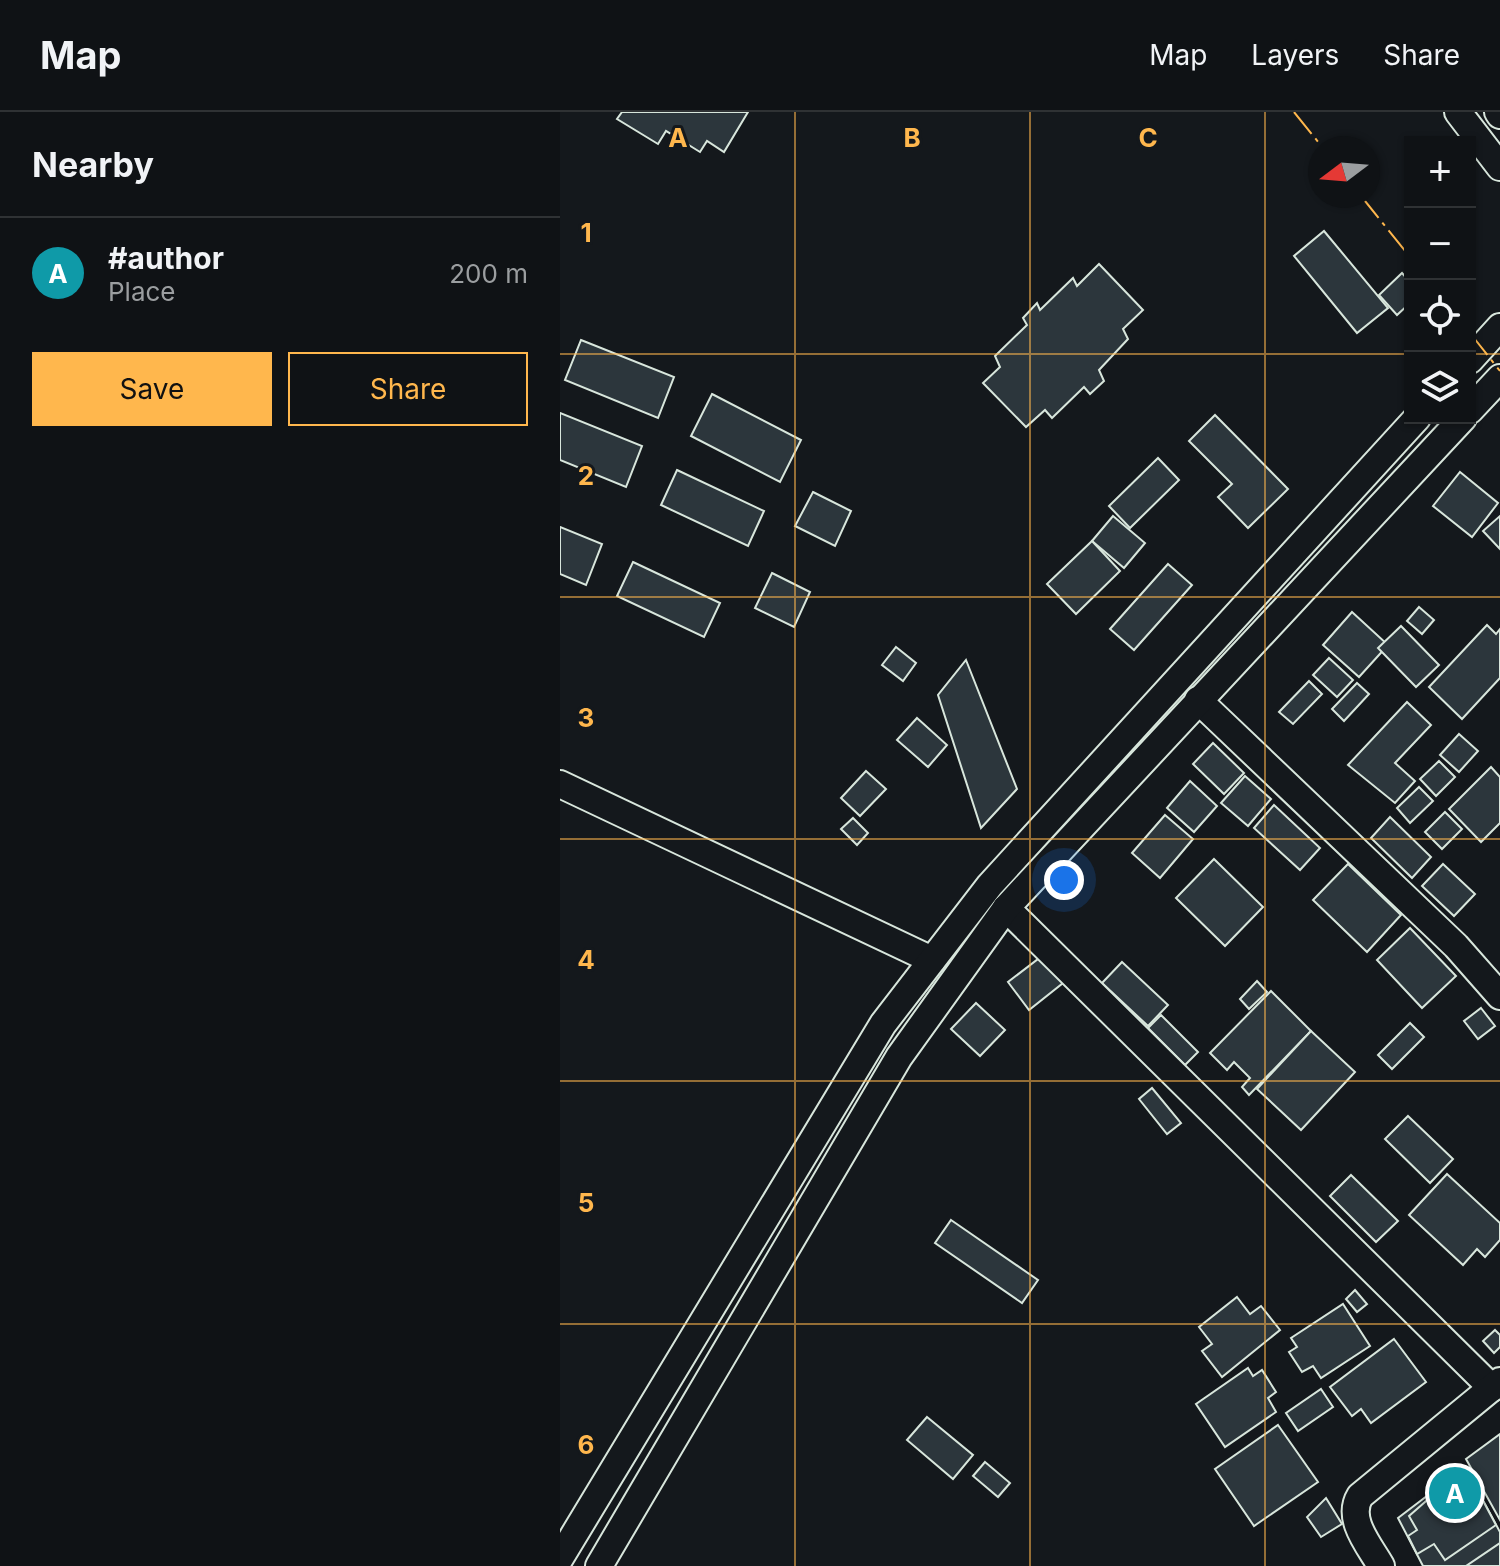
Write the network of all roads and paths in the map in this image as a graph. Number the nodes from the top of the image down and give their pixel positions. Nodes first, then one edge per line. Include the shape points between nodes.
1 (1458, 112) edge
2 (1500, 167) edge
3 (1500, 327) edge
4 (1476, 353) edge
5 (1500, 378) edge
6 (1476, 404) edge
7 (1412, 424) edge
8 (1457, 424) edge
9 (1198, 700) junction
10 (560, 784) edge
11 (1006, 908) junction
12 (932, 960) junction
13 (1500, 996) edge
14 (1496, 1384) edge
15 (560, 1558) edge
16 (599, 1566) edge
17 (1381, 1566) edge

1 - 2 street
3 - 4 street
5 - 6 street
7 - 12 street via 990,885
8 - 9 street
9 - 11 street
9 - 13 street via 1456,946
10 - 12 street
11 - 14 street
11 - 16 street via 899,1057
12 - 15 street via 883,1024
14 - 17 street via 1353,1506

